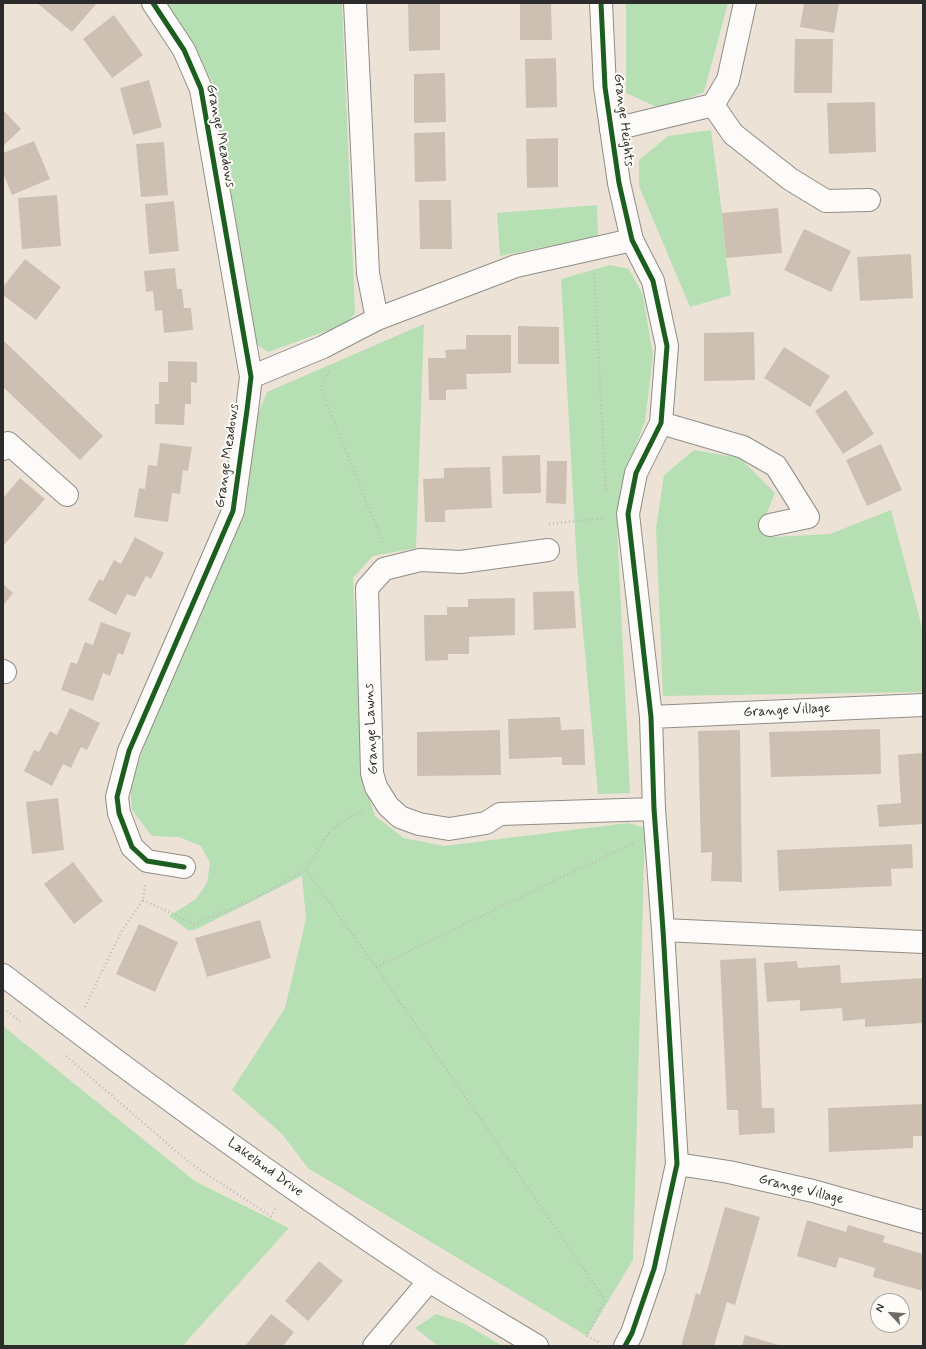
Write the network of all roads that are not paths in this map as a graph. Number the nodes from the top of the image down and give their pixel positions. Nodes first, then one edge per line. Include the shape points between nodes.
1 (153, 3) edge
2 (355, 3) edge
3 (601, 3) edge
4 (745, 3) edge
5 (713, 105) junction
6 (611, 130) junction
7 (869, 200) dead end
8 (632, 240) junction
9 (377, 319) junction
10 (251, 378) junction
11 (661, 422) junction
12 (3, 449) edge
13 (67, 495) dead end
14 (770, 525) dead end
15 (548, 550) road end
16 (923, 705) edge
17 (651, 717) junction
18 (654, 809) junction
19 (184, 867) dead end
20 (663, 930) junction
21 (923, 942) edge
22 (3, 975) edge
23 (678, 1164) junction
24 (923, 1222) edge
25 (429, 1281) junction
26 (374, 1346) edge
27 (537, 1346) edge
28 (625, 1346) edge

1 - 10 street, Grange Meadows via 184,50 201,89
2 - 9 street via 368,273
3 - 6 street, Grange Heights via 605,86
4 - 5 street via 728,80
5 - 6 street
5 - 7 street via 733,134 790,179 826,201
6 - 8 street, Grange Heights via 619,183
8 - 9 street via 516,266
8 - 11 street, Grange Heights via 653,281 667,346
9 - 10 street via 323,347
10 - 19 street, Grange Meadows via 233,511 129,750 117,797 119,813 132,847 147,861
11 - 14 street via 743,447 776,466 808,517
11 - 17 street via 636,473 628,514
12 - 13 street via 8,443
15 - 18 street, Grange Lawns via 461,562 420,560 384,569 367,588 372,773 376,787 383,800 400,817 419,824 449,829 486,823 500,814
16 - 17 street, Grange Village
17 - 18 street
18 - 20 street
20 - 21 street
20 - 23 street
22 - 25 street, Lakeland Drive via 290,1187
23 - 24 street, Grange Village via 729,1172 813,1191
23 - 28 street via 654,1269
25 - 26 street
25 - 27 street, Lakeland Drive

